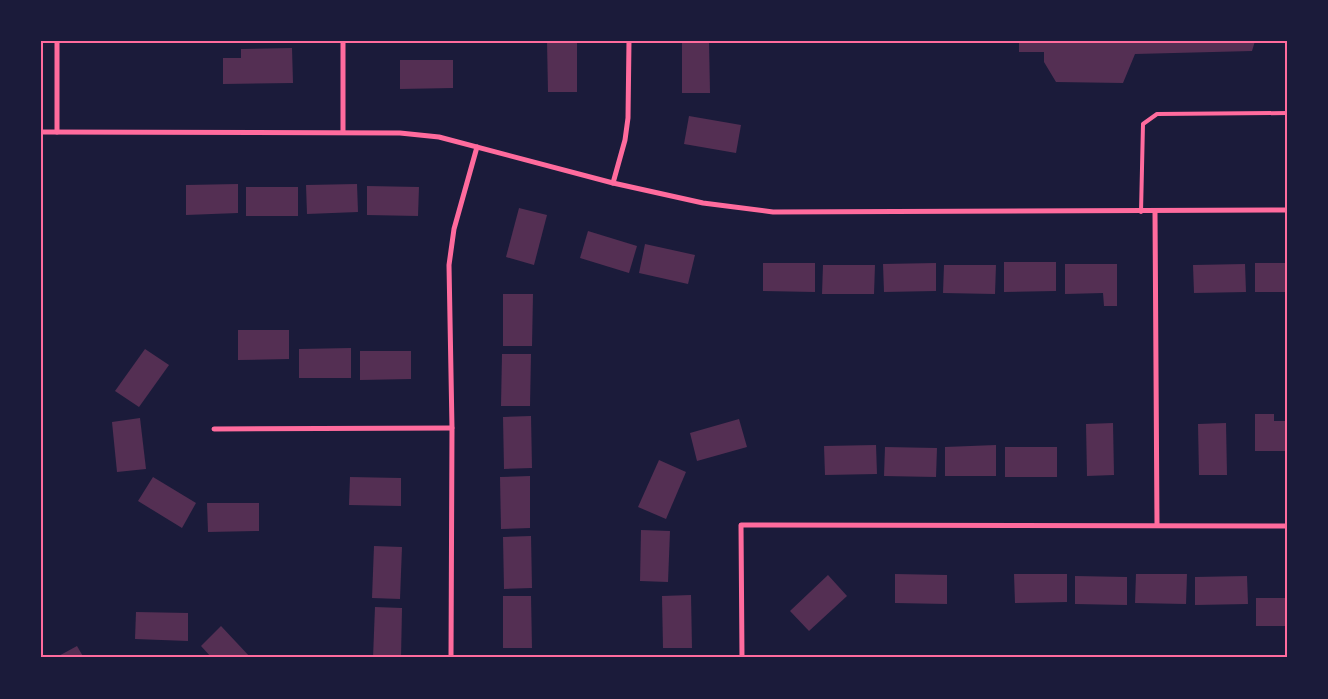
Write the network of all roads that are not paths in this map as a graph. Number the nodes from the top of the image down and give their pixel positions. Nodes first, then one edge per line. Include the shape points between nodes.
1 (57, 41) edge
2 (343, 41) edge
3 (629, 41) edge
4 (1287, 112) edge
5 (41, 132) edge
6 (57, 132) junction
7 (343, 132) junction
8 (477, 147) junction
9 (613, 182) junction
10 (1287, 210) edge
11 (1141, 212) junction
12 (1155, 212) junction
13 (452, 428) junction
14 (214, 429) dead end
15 (1157, 525) junction
16 (1287, 526) edge
17 (451, 658) edge
18 (742, 658) edge

1 - 6 street
2 - 7 street
3 - 9 street via 628,118
4 - 11 lane via 1156,114 1143,124
5 - 6 street
6 - 7 street
7 - 8 street via 400,132
8 - 9 street
8 - 13 street via 454,229 449,265
9 - 11 street via 703,203 774,212
10 - 12 street
11 - 12 street
12 - 15 street
13 - 14 street
13 - 17 street
15 - 16 street
15 - 18 street via 741,525

